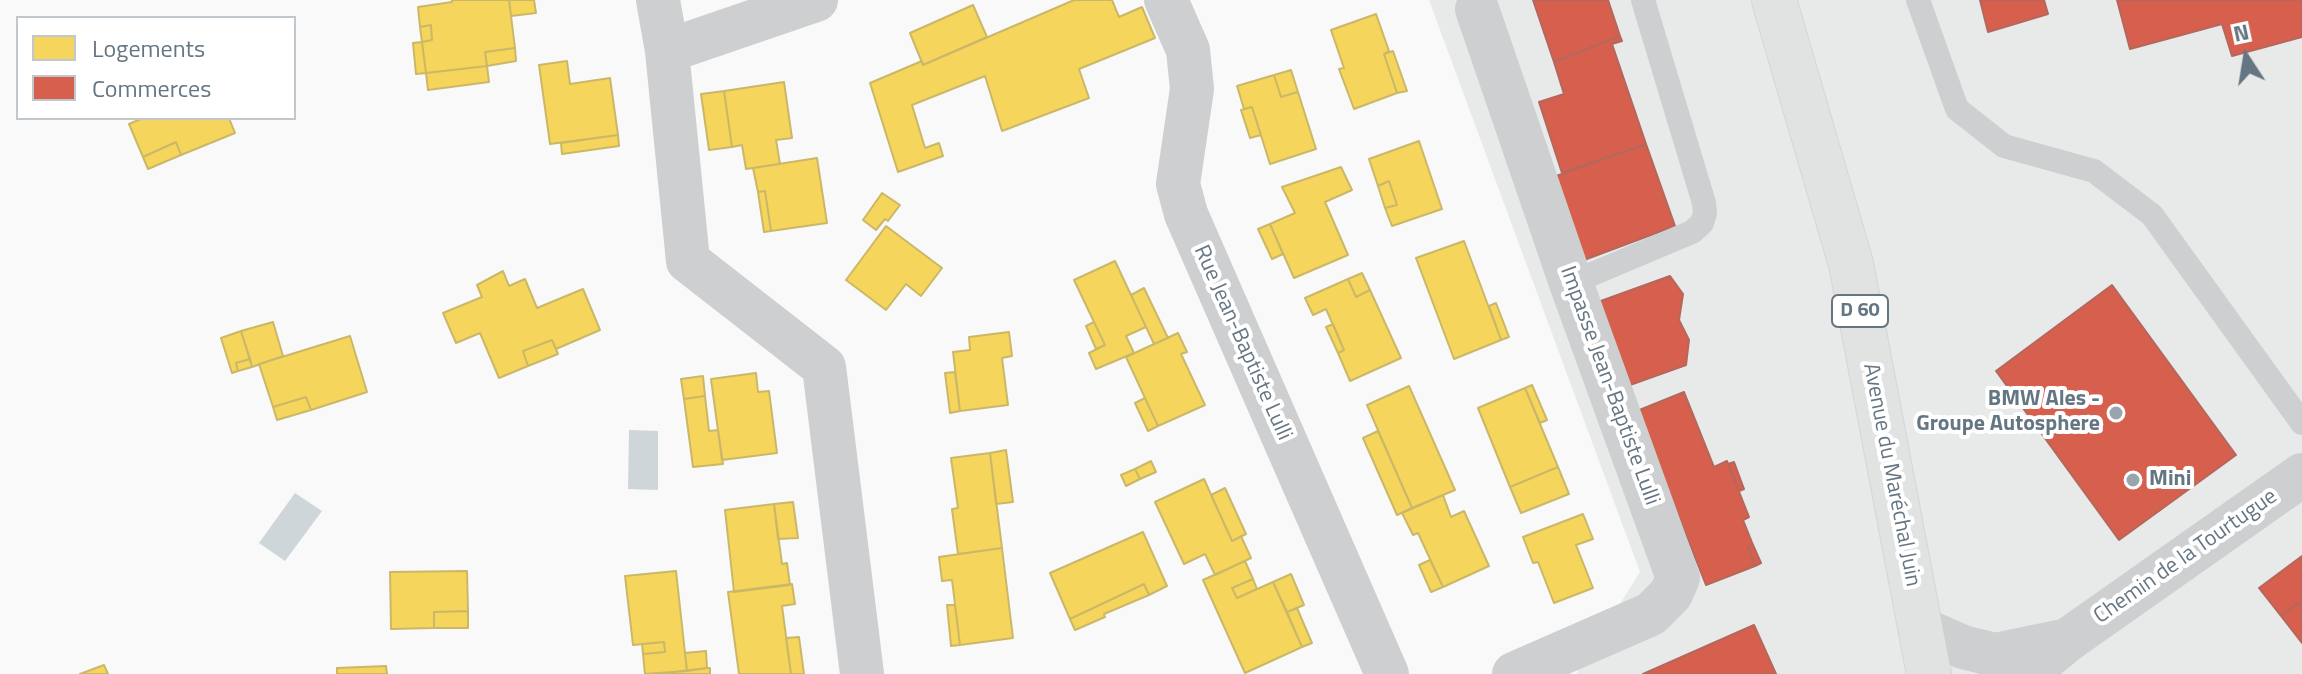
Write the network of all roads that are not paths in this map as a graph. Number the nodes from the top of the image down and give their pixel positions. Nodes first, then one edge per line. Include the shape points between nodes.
1 (658, 0) edge
2 (816, 0) edge
3 (1166, 0) edge
4 (1643, 0) edge
5 (1774, 0) edge
6 (1918, 0) edge
7 (1475, 5) edge
8 (667, 51) junction
9 (1571, 283) junction
10 (2302, 423) edge
11 (2302, 475) edge
12 (2069, 639) junction
13 (1922, 657) edge
14 (862, 674) edge
15 (1387, 674) edge
16 (1514, 674) edge
17 (2026, 674) edge

1 - 8 street
2 - 8 street
3 - 15 street, Rue Jean-Baptiste Lulli via 1188,50 1192,89 1178,184 1186,214
4 - 9 lane via 1705,213 1692,232
5 - 13 main road, Avenue du Maréchal Juin / D 60 via 1851,264
6 - 10 lane via 1957,109 2004,146 2094,171 2152,215
7 - 9 street, Impasse Jean-Baptiste Lulli
8 - 14 street via 688,261 824,367
9 - 16 street, Impasse Jean-Baptiste Lulli via 1678,578 1651,614
11 - 12 street, Chemin de la Tourtugue
12 - 13 street, Chemin de la Tourtugue via 1995,655 1963,647
12 - 17 street, Chemin de la Tourtugue

